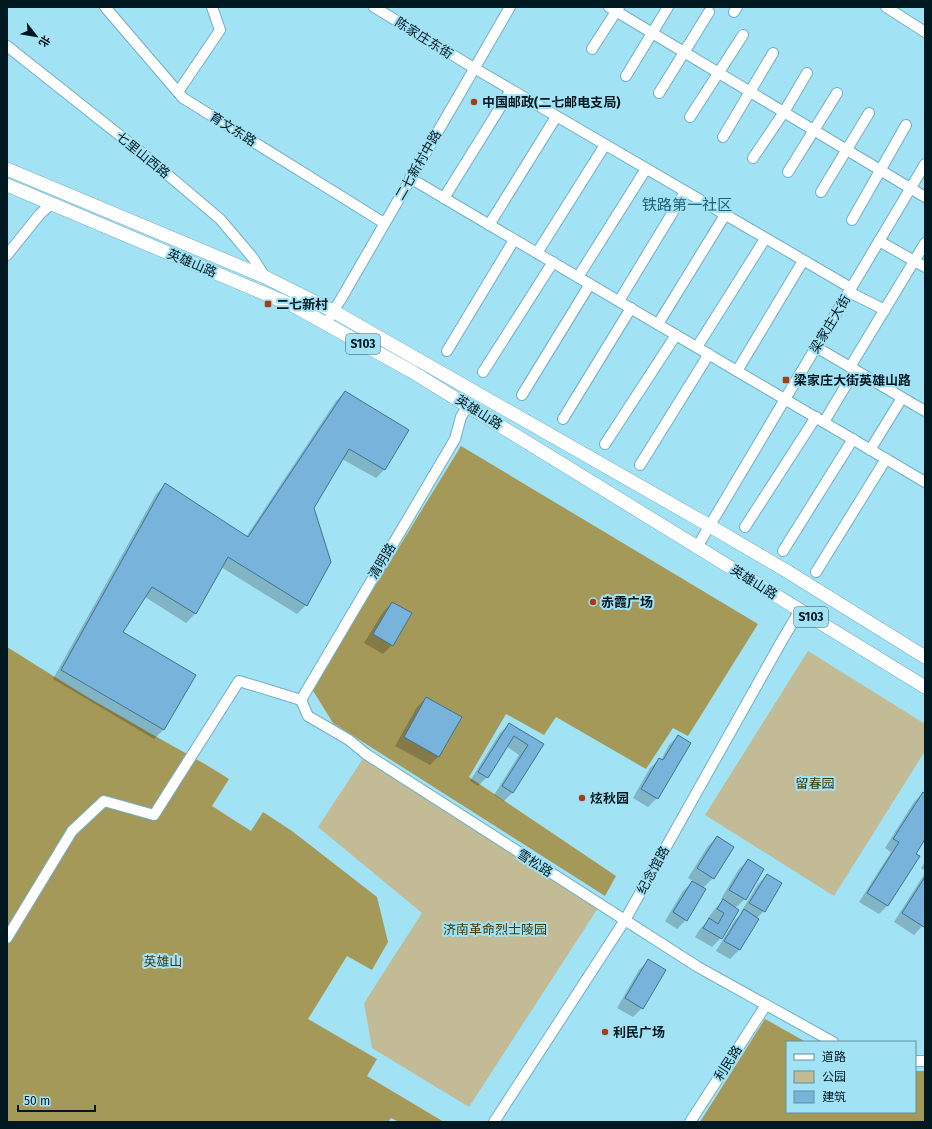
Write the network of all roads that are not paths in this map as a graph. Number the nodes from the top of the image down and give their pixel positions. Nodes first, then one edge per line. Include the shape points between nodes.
1 (105, 7) edge
2 (212, 7) edge
3 (374, 7) edge
4 (510, 7) edge
5 (668, 7) edge
6 (886, 7) edge
7 (615, 8) edge
8 (709, 12) dead end
9 (925, 32) edge
10 (652, 33) junction
11 (743, 35) dead end
12 (7, 46) edge
13 (592, 49) dead end
14 (684, 52) junction
15 (773, 53) dead end
16 (474, 68) junction
17 (718, 73) junction
18 (806, 73) dead end
19 (626, 76) dead end
20 (511, 90) junction
21 (178, 92) junction
22 (750, 92) junction
23 (659, 93) dead end
24 (837, 93) dead end
25 (784, 112) junction
26 (869, 113) dead end
27 (556, 116) junction
28 (690, 117) dead end
29 (906, 125) dead end
30 (814, 131) junction
31 (723, 137) dead end
32 (605, 145) junction
33 (847, 150) junction
34 (754, 158) dead end
35 (925, 164) edge
36 (7, 168) edge
37 (646, 169) junction
38 (880, 170) junction
39 (788, 172) dead end
40 (410, 178) junction
41 (7, 185) edge
42 (910, 188) junction
43 (685, 192) junction
44 (821, 192) dead end
45 (925, 197) edge
46 (444, 198) junction
47 (51, 204) junction
48 (725, 215) junction
49 (852, 220) dead end
50 (384, 223) junction
51 (489, 225) junction
52 (765, 239) junction
53 (514, 240) junction
54 (879, 240) junction
55 (925, 243) edge
56 (537, 253) junction
57 (7, 255) edge
58 (804, 261) junction
59 (914, 261) junction
60 (553, 262) junction
61 (925, 267) edge
62 (265, 276) junction
63 (578, 277) junction
64 (590, 284) junction
65 (850, 290) junction
66 (619, 301) junction
67 (631, 308) junction
68 (885, 310) junction
69 (333, 311) junction
70 (658, 324) junction
71 (327, 325) junction
72 (676, 335) junction
73 (697, 347) junction
74 (816, 347) junction
75 (447, 351) dead end
76 (708, 354) junction
77 (853, 369) junction
78 (737, 370) junction
79 (483, 372) dead end
80 (522, 395) dead end
81 (902, 398) junction
82 (785, 399) junction
83 (468, 405) junction
84 (925, 411) edge
85 (563, 419) dead end
86 (820, 420) junction
87 (853, 439) junction
88 (606, 444) dead end
89 (870, 450) junction
90 (886, 459) junction
91 (640, 464) dead end
92 (925, 482) edge
93 (710, 526) junction
94 (745, 527) dead end
95 (697, 547) junction
96 (783, 551) dead end
97 (816, 572) dead end
98 (800, 610) junction
99 (925, 657) edge
100 (925, 687) edge
101 (301, 700) junction
102 (625, 920) junction
103 (7, 938) edge
104 (766, 1005) junction
105 (831, 1041) edge
106 (494, 1122) edge
107 (690, 1122) edge

1 - 21 street, 育文东路
2 - 21 street via 220,30
3 - 16 street, 陈家庄东街
4 - 16 street, 二七新村中路
5 - 10 street
6 - 9 street
7 - 10 street
7 - 13 street
8 - 14 street
10 - 14 street
10 - 19 street
11 - 17 street
12 - 62 street, 七里山西路 via 142,153 220,219
14 - 17 street
14 - 23 street
15 - 22 street
16 - 20 street, 陈家庄东街
16 - 40 street, 二七新村中路
17 - 22 street
17 - 28 street
18 - 25 street
20 - 27 street, 陈家庄东街
20 - 46 street
21 - 50 street, 育文东路 via 183,98
22 - 25 street
22 - 31 street
24 - 30 street
25 - 30 street
25 - 34 street
26 - 33 street
27 - 32 street, 陈家庄东街
27 - 51 street
29 - 38 street
30 - 33 street
30 - 39 street
32 - 37 street, 陈家庄东街
32 - 56 street
33 - 38 street
33 - 44 street
35 - 42 street, 梁家庄大街
36 - 62 main road, 英雄山路 / S103
37 - 43 street, 陈家庄东街
37 - 63 street
38 - 42 street
38 - 49 street
40 - 46 street
40 - 50 street, 二七新村中路
41 - 47 main road, 英雄山路 / S103
42 - 45 street
42 - 54 street, 梁家庄大街
43 - 48 street, 陈家庄东街
43 - 66 street
46 - 51 street
47 - 57 street
47 - 71 main road, 英雄山路 / S103 via 294,306
48 - 52 street, 陈家庄东街
48 - 70 street
50 - 69 street, 二七新村中路
51 - 53 street
52 - 58 street, 陈家庄东街
52 - 73 street
53 - 56 street
53 - 75 street
54 - 59 street
54 - 65 street, 梁家庄大街
55 - 59 street
56 - 60 street
58 - 65 street, 陈家庄东街
58 - 78 street
59 - 61 street
59 - 68 street
60 - 63 street
60 - 79 street
62 - 69 main road, 英雄山路 / S103
63 - 64 street
64 - 66 street
64 - 80 street
65 - 68 street, 陈家庄东街
65 - 74 street, 梁家庄大街
66 - 67 street
67 - 70 street
67 - 85 street
68 - 77 street
69 - 71 street, 二七新村中路
69 - 93 main road, 英雄山路 / S103
70 - 72 street
71 - 83 main road, 英雄山路 / S103
72 - 73 street
72 - 88 street
73 - 76 street
74 - 77 street
74 - 82 street, 梁家庄大街
76 - 78 street
76 - 91 street
77 - 81 street
77 - 86 street
78 - 82 street
81 - 84 street
81 - 89 street
82 - 86 street
82 - 93 street, 梁家庄大街
83 - 95 main road, 英雄山路 / S103
83 - 101 street, 清明路 via 461,417 455,439
86 - 87 street
86 - 94 street
87 - 89 street
87 - 96 street
89 - 90 street
90 - 92 street
90 - 97 street
93 - 95 street, 梁家庄大街
93 - 99 main road, 英雄山路 / S103
95 - 98 main road, 英雄山路 / S103
98 - 100 main road, 英雄山路 / S103
98 - 102 street, 纪念馆路
101 - 102 street, 雪松路 via 308,716 349,740 366,754
101 - 103 street via 238,681 154,815 104,802 72,831
102 - 104 street, 雪松路 via 698,967
102 - 106 street, 纪念馆路
104 - 105 street, 雪松路
104 - 107 street, 利民路

